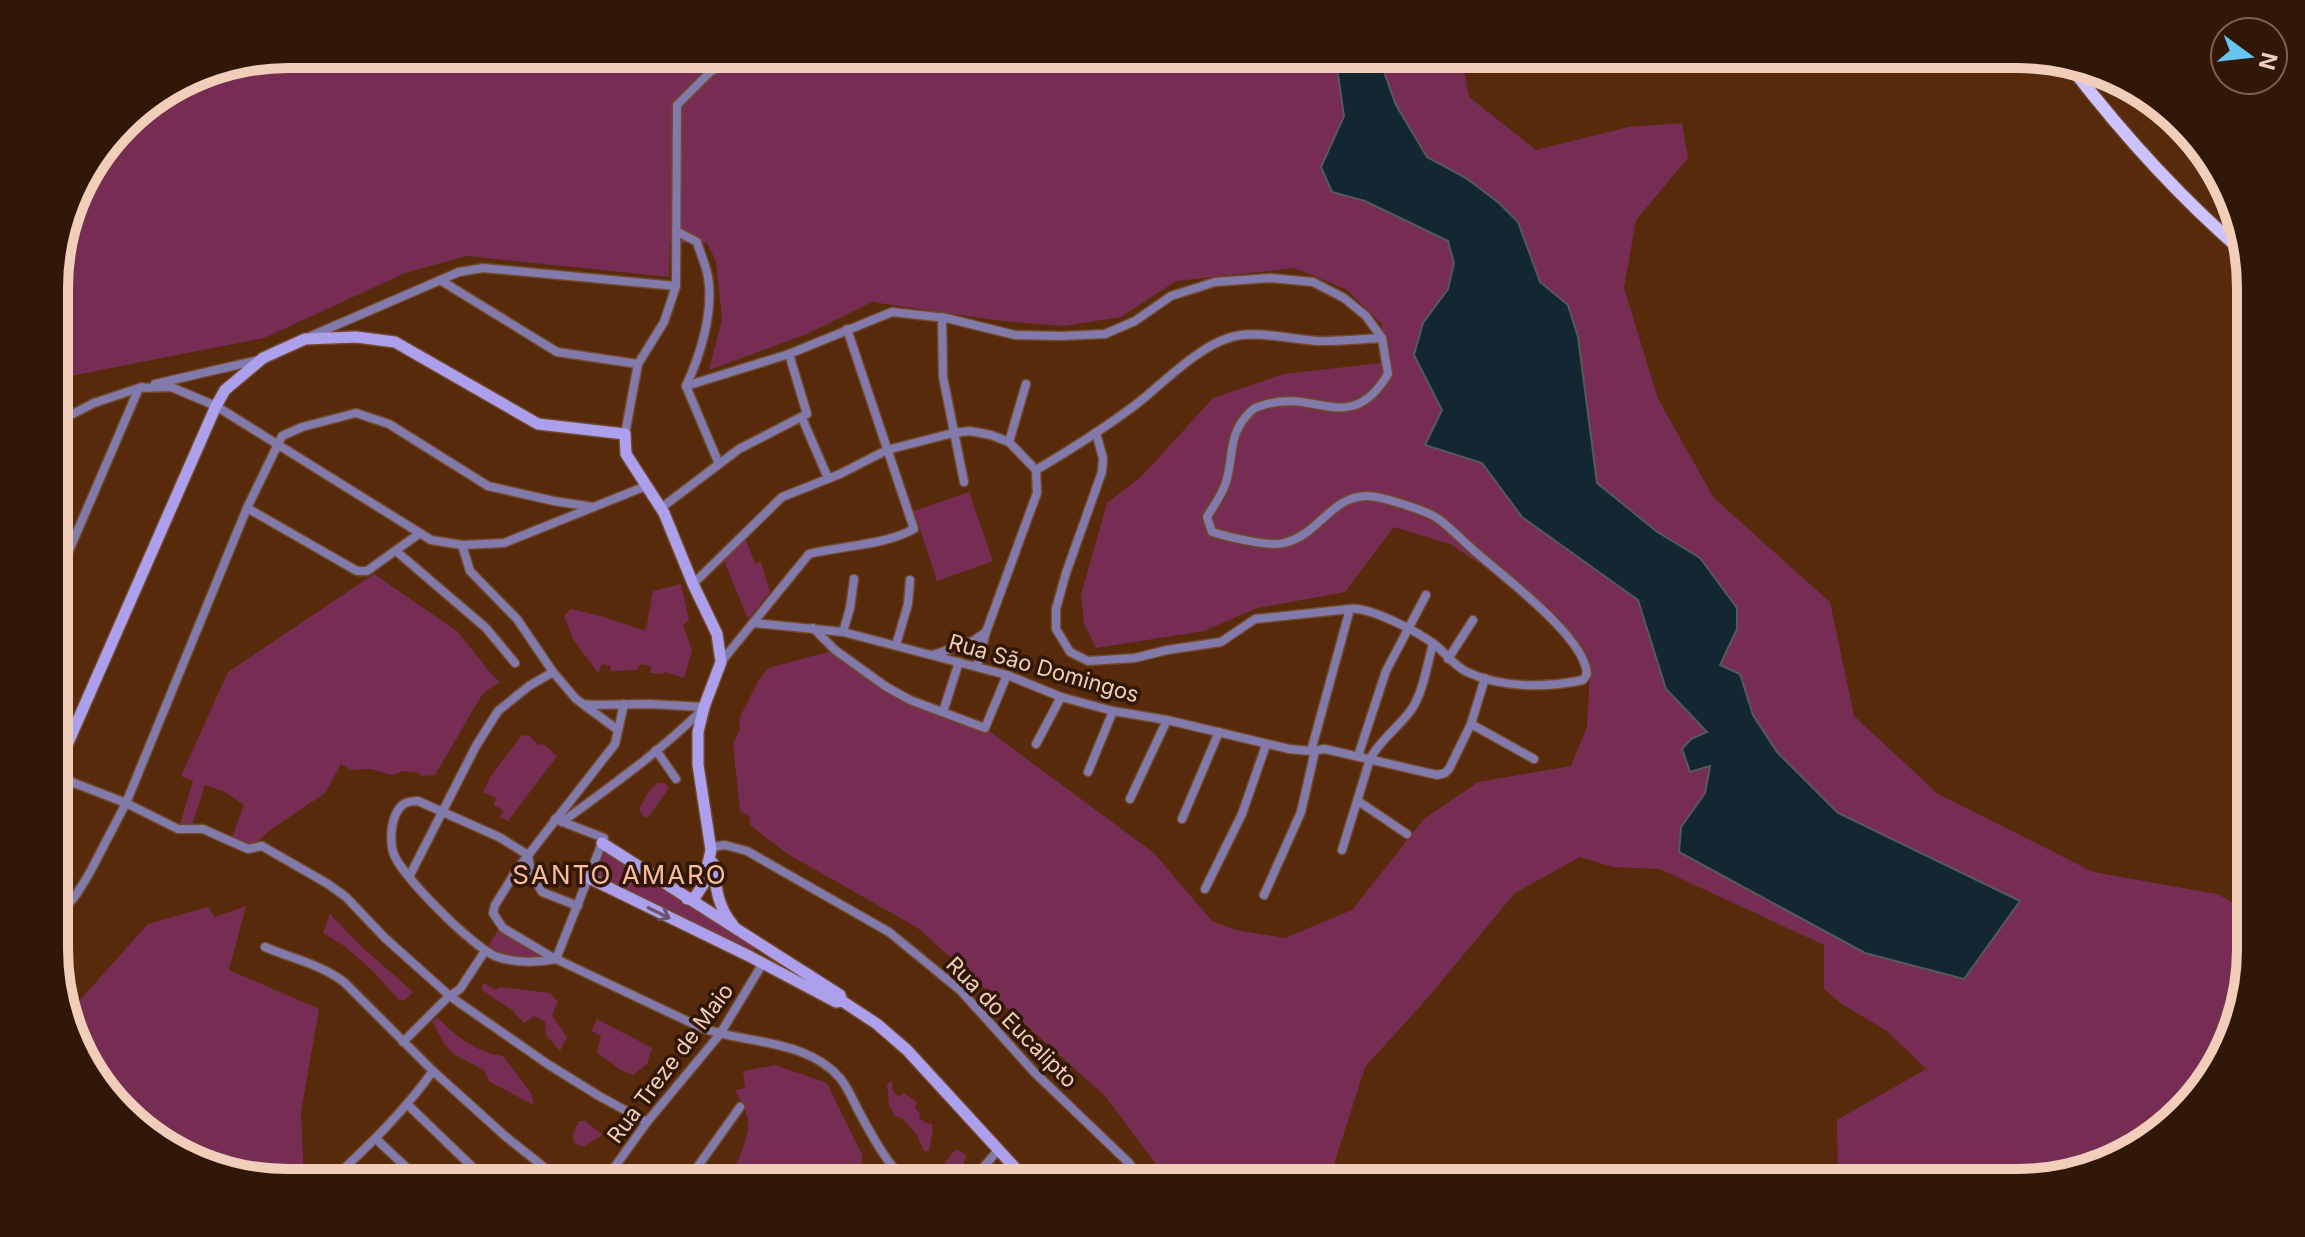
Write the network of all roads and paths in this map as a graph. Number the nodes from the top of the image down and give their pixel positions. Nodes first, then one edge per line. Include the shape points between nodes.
1 (717, 68) edge
2 (2080, 78) edge
3 (676, 231) junction
4 (2232, 242) edge
5 (440, 280) junction
6 (676, 286) junction
7 (942, 317) junction
8 (847, 329) junction
9 (1382, 338) junction
10 (305, 339) junction
11 (789, 354) junction
12 (263, 358) junction
13 (638, 364) junction
14 (1026, 384) dead end
15 (686, 386) junction
16 (139, 388) junction
17 (216, 406) junction
18 (68, 416) edge
19 (802, 418) junction
20 (953, 433) junction
21 (1096, 433) junction
22 (625, 434) junction
23 (1009, 442) junction
24 (278, 443) junction
25 (887, 450) junction
26 (719, 464) junction
27 (1036, 470) junction
28 (828, 478) junction
29 (964, 482) dead end
30 (646, 486) junction
31 (593, 507) junction
32 (247, 508) junction
33 (661, 508) junction
34 (420, 533) junction
35 (462, 545) junction
36 (396, 551) junction
37 (68, 553) edge
38 (854, 579) dead end
39 (910, 580) dead end
40 (693, 584) junction
41 (1426, 595) dead end
42 (1350, 609) junction
43 (1473, 620) dead end
44 (754, 623) junction
45 (813, 627) junction
46 (1408, 630) junction
47 (843, 632) junction
48 (986, 632) junction
49 (1433, 644) junction
50 (896, 645) junction
51 (932, 655) junction
52 (1448, 659) junction
53 (721, 662) junction
54 (959, 662) junction
55 (515, 663) dead end
56 (977, 666) junction
57 (553, 672) junction
58 (1007, 675) junction
59 (1485, 678) junction
60 (1061, 697) junction
61 (583, 704) junction
62 (624, 704) junction
63 (704, 707) junction
64 (1113, 711) junction
65 (943, 712) junction
66 (1167, 720) junction
67 (1471, 724) junction
68 (618, 730) junction
69 (1219, 732) junction
70 (1036, 744) dead end
71 (68, 745) edge
72 (1266, 745) junction
73 (656, 750) junction
74 (1313, 751) junction
75 (1358, 756) junction
76 (1370, 759) junction
77 (1534, 759) dead end
78 (1088, 772) dead end
79 (68, 778) edge
80 (676, 779) dead end
81 (1130, 799) dead end
82 (1358, 801) junction
83 (126, 803) junction
84 (443, 810) junction
85 (1182, 819) dead end
86 (559, 820) junction
87 (1407, 834) dead end
88 (602, 843) junction
89 (711, 849) junction
90 (1342, 850) dead end
91 (528, 855) junction
92 (409, 877) junction
93 (589, 878) junction
94 (1205, 889) dead end
95 (1264, 895) dead end
96 (687, 899) junction
97 (68, 905) edge
98 (578, 906) junction
99 (738, 931) junction
100 (265, 947) dead end
101 (485, 951) junction
102 (771, 951) junction
103 (556, 959) junction
104 (763, 963) junction
105 (451, 997) junction
106 (842, 1001) junction
107 (720, 1034) junction
108 (403, 1042) junction
109 (433, 1071) junction
110 (408, 1105) junction
111 (740, 1107) dead end
112 (647, 1122) junction
113 (376, 1139) junction
114 (999, 1149) junction
115 (344, 1169) edge
116 (408, 1169) edge
117 (474, 1169) edge
118 (546, 1169) edge
119 (613, 1169) edge
120 (696, 1169) edge
121 (896, 1169) edge
122 (982, 1169) edge
123 (1017, 1169) edge
124 (1133, 1169) edge

1 - 3 street via 677,105
2 - 4 main road via 2143,155
3 - 6 street
3 - 15 street via 697,242 709,278 707,319
5 - 6 street via 483,268
5 - 10 street
5 - 13 street via 557,352
6 - 13 street via 664,322
7 - 8 street via 892,312
7 - 9 street via 1015,335 1105,334 1171,296 1215,282 1270,278 1313,282 1344,298
7 - 20 street via 943,377
8 - 11 street
8 - 25 street
9 - 21 street via 1318,341 1240,335 1221,341
9 - 59 street via 1388,374 1378,392 1355,407 1280,400 1254,407 1238,425 1225,485 1207,517 1212,532 1281,544 1300,537 1353,497 1383,498 1435,516 1555,624 1587,671 1583,680 1557,685
10 - 12 street
10 - 22 street via 395,342 538,424
11 - 15 street
11 - 19 street via 807,414
12 - 16 street
12 - 17 street via 225,390
13 - 22 street
14 - 23 street
15 - 26 street
16 - 17 street via 171,387
16 - 18 street
16 - 37 street
17 - 24 street
17 - 71 street
19 - 26 street
19 - 28 street
20 - 23 street via 970,431
20 - 25 street
20 - 29 street
21 - 27 street
21 - 42 street via 1102,472 1056,609 1056,629 1070,652 1088,661 1135,658 1221,642 1255,619
22 - 30 street via 626,454
23 - 27 street
24 - 31 street via 302,427 356,413 389,424 488,486
24 - 32 street
24 - 34 street
25 - 28 street
25 - 44 street via 914,529 896,538 809,554
26 - 33 street
27 - 48 street via 1037,493
28 - 40 street via 782,497
30 - 31 street
30 - 33 street
31 - 35 street via 504,543
32 - 36 street via 357,571 367,571
32 - 83 street
33 - 40 street
34 - 35 street
34 - 36 street
35 - 57 street via 470,571 517,619
36 - 55 street via 486,628
38 - 47 street
39 - 50 street
40 - 53 street via 717,634
41 - 46 street
42 - 46 street via 1373,612
42 - 74 street
43 - 52 street
44 - 45 street, Rua São Domingos
44 - 53 street
45 - 47 street, Rua São Domingos
45 - 65 street via 885,686
46 - 49 street
46 - 75 street via 1386,671
47 - 50 street, Rua São Domingos
48 - 51 street
48 - 56 street
49 - 52 street
49 - 76 street via 1415,704
50 - 51 street, Rua São Domingos
51 - 54 street, Rua São Domingos
52 - 59 street
53 - 63 street
54 - 56 street, Rua São Domingos
54 - 65 street
56 - 58 street, Rua São Domingos
57 - 61 street
57 - 84 street via 498,711
58 - 60 street, Rua São Domingos
58 - 65 street via 985,728
59 - 67 street
60 - 64 street, Rua São Domingos
60 - 70 street
61 - 62 street
61 - 68 street
62 - 63 street
62 - 68 street
63 - 73 street
63 - 89 street via 698,765
64 - 66 street, Rua São Domingos
64 - 78 street
66 - 69 street, Rua São Domingos
66 - 81 street
67 - 76 street, Rua São Domingos via 1441,775
67 - 77 street
68 - 86 street via 615,744
69 - 72 street, Rua São Domingos
69 - 85 street
72 - 74 street, Rua São Domingos
72 - 94 street via 1242,814
73 - 80 street
73 - 86 street
74 - 75 street, Rua São Domingos
74 - 95 street via 1301,812
75 - 76 street, Rua São Domingos
76 - 82 street
79 - 83 street
82 - 87 street
82 - 90 street
83 - 97 street
83 - 105 street via 178,829 203,829 248,849 262,846 328,884
84 - 91 street
84 - 92 street
84 - 92 street via 418,801 400,806 392,831 393,853
86 - 88 street via 604,838
86 - 91 street
88 - 93 street
88 - 96 street
89 - 96 street via 701,889
89 - 99 street via 718,901
89 - 124 street, Rua do Eucalipto via 725,845 747,851 889,932 961,991
91 - 98 street via 542,892
91 - 103 street via 493,913 503,928
92 - 101 street
93 - 98 street
93 -> 104 street
96 - 99 street
98 - 103 street
99 - 102 street
100 - 108 street via 328,970
101 - 103 street via 502,958
101 - 105 street
102 - 104 street
102 - 106 street
103 - 107 street
104 - 106 street
104 - 107 street, Rua Treze de Maio
105 - 108 street
105 - 112 street via 549,1065
106 - 114 street via 907,1050
107 - 112 street, Rua Treze de Maio
107 - 121 street via 779,1044 827,1066 847,1088
108 - 109 street
109 - 110 street
109 - 118 street
110 - 113 street
110 - 117 street
111 - 120 street
112 - 119 street, Rua Treze de Maio
113 - 115 street
113 - 116 street
114 - 122 street
114 - 123 street

